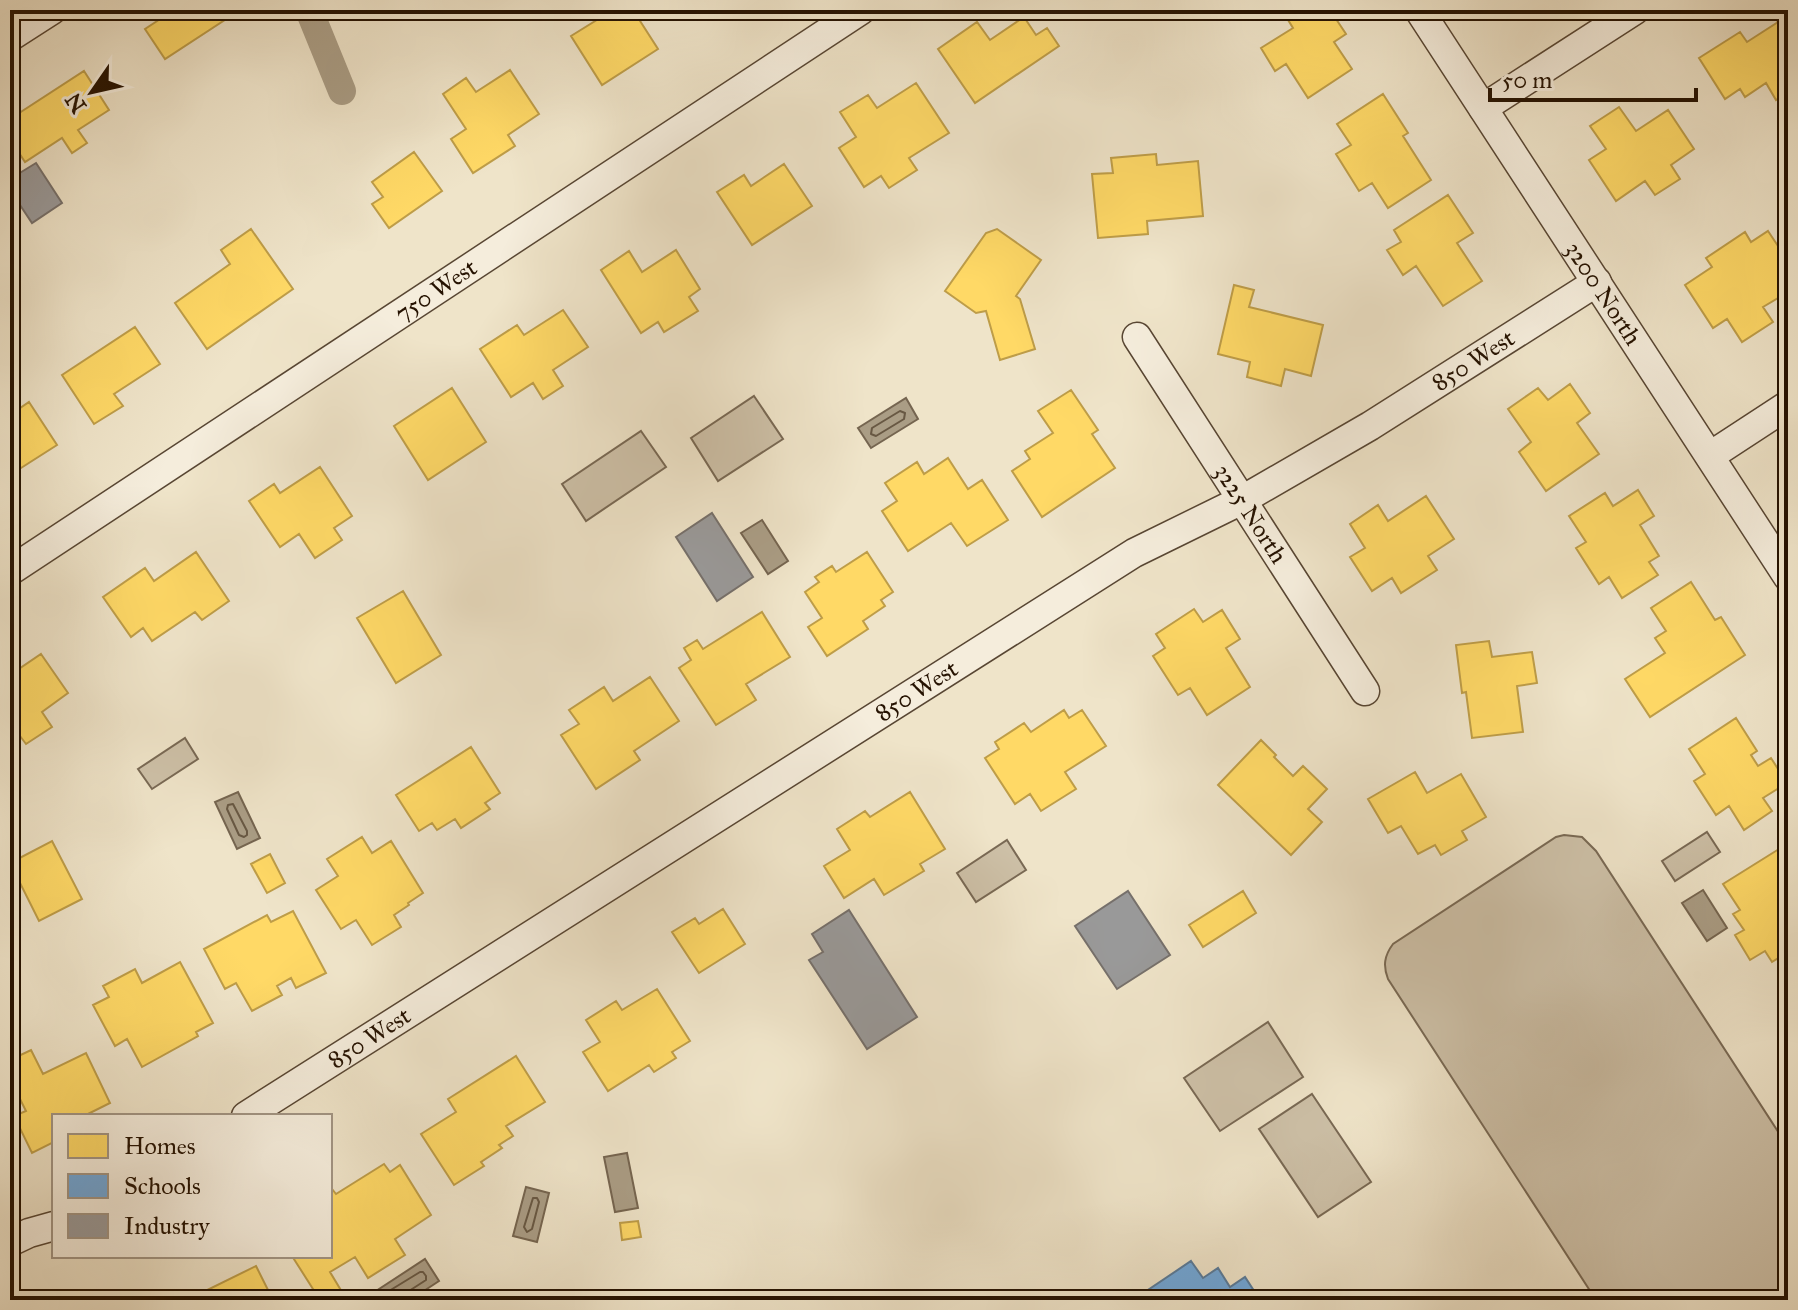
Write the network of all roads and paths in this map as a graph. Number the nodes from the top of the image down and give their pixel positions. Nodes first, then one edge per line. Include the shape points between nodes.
1 (52, 10) edge
2 (861, 10) edge
3 (1419, 10) edge
4 (1635, 10) edge
5 (10, 37) edge
6 (1483, 108) junction
7 (1597, 282) junction
8 (1137, 337) dead end
9 (1788, 405) edge
10 (1710, 456) junction
11 (1242, 500) junction
12 (10, 571) edge
13 (1788, 577) edge
14 (1365, 691) dead end
15 (249, 1114) edge
16 (52, 1227) edge
17 (10, 1242) edge

1 - 5 street
2 - 12 street, 750 West
3 - 6 street, 3200 North
4 - 6 street
6 - 7 street, 3200 North
7 - 10 street, 3200 North
7 - 11 street, 850 West
8 - 11 street, 3225 North
9 - 10 street
10 - 13 street, 3200 North
11 - 14 street, 3225 North
11 - 15 street, 850 West via 1134,553
16 - 17 street

